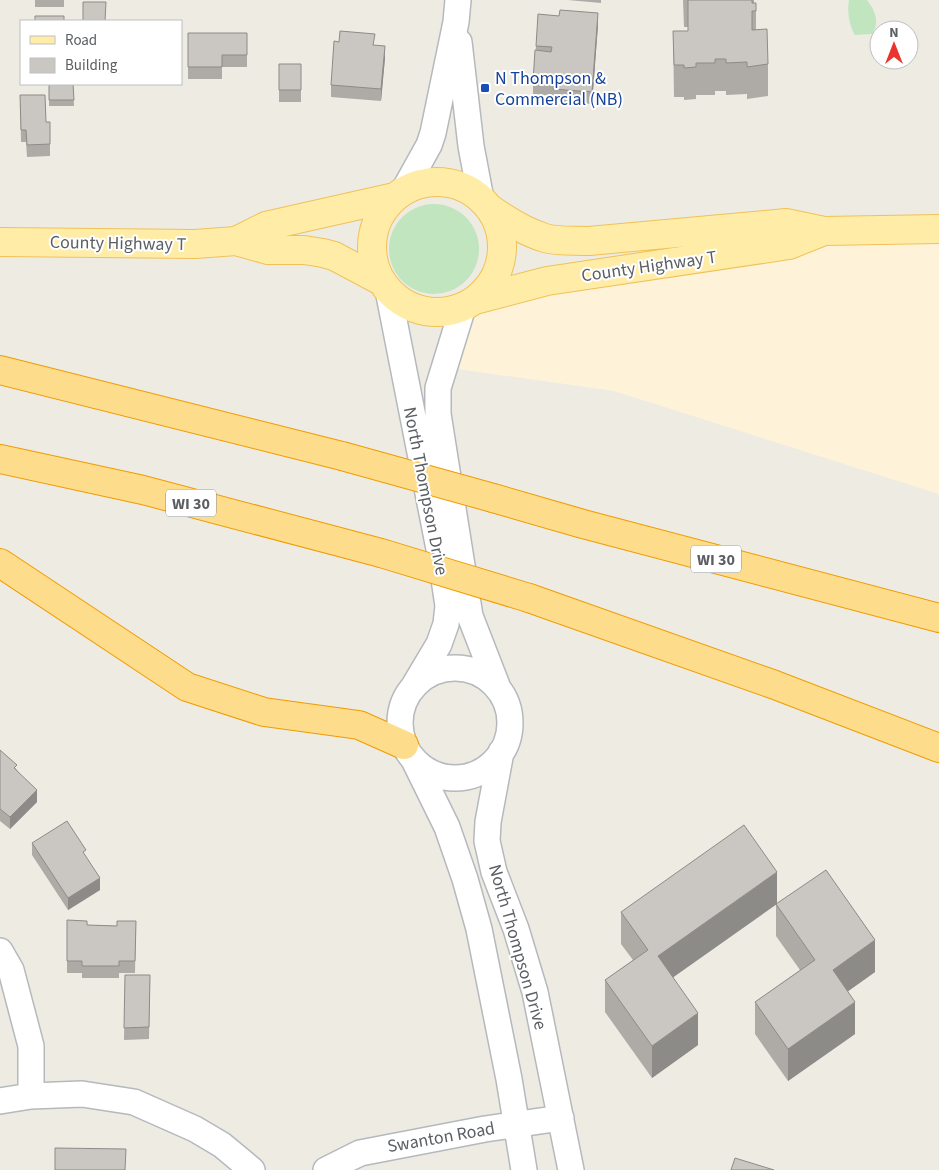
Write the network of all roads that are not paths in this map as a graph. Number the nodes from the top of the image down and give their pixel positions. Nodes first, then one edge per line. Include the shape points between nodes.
1 (457, 11) edge
2 (399, 194) junction
3 (485, 203) junction
4 (939, 229) edge
5 (824, 231) junction
6 (236, 241) junction
7 (0, 242) edge
8 (385, 285) junction
9 (469, 303) junction
10 (0, 370) edge
11 (0, 459) edge
12 (0, 563) edge
13 (939, 618) edge
14 (414, 686) junction
15 (498, 688) junction
16 (939, 748) edge
17 (409, 752) junction
18 (502, 752) junction
19 (0, 951) edge
20 (31, 1096) junction
21 (0, 1101) edge
22 (561, 1118) junction
23 (517, 1124) junction
24 (252, 1170) edge
25 (326, 1170) edge
26 (524, 1170) edge
27 (571, 1170) edge

1 - 2 street via 433,133
1 - 3 street via 471,146
2 - 3 main road via 426,182 450,183 461,186
2 - 6 main road, County Highway T via 266,226
2 - 8 main road via 384,208 372,237 375,267
3 - 5 main road, County Highway T via 507,220 546,238 589,241 786,223
3 - 9 main road via 500,228 501,257 491,283
4 - 5 main road, County Highway T
5 - 9 main road, County Highway T via 789,245 546,281
6 - 7 main road, County Highway T via 195,244
6 - 8 main road, County Highway T via 268,250 304,250 334,256
8 - 9 main road via 404,303 424,311 445,312
8 - 14 street, North Thompson Drive via 448,606 439,644
9 - 15 street, North Thompson Drive via 438,388 438,414 470,616
10 - 13 highway, WI 30, bridge via 342,456 582,524
11 - 16 highway, WI 30, bridge via 143,490 381,553 529,598 775,685
12 - 17 highway via 187,687 264,712 359,725
14 - 15 street via 429,674 447,668 475,672
14 - 17 street via 400,714 400,730
15 - 18 street via 507,703 510,720
17 - 18 street via 427,770 460,778 476,774
17 - 23 street, North Thompson Drive via 446,827 465,879 494,997
18 - 22 street, North Thompson Drive via 488,822 488,841 494,872 535,992
19 - 20 street via 11,970 31,1046
20 - 21 street
20 - 24 street via 82,1094 134,1102 195,1129 222,1145
22 - 23 street, Swanton Road
22 - 27 street, North Thompson Drive
23 - 25 street, Swanton Road via 360,1152
23 - 26 street, North Thompson Drive

